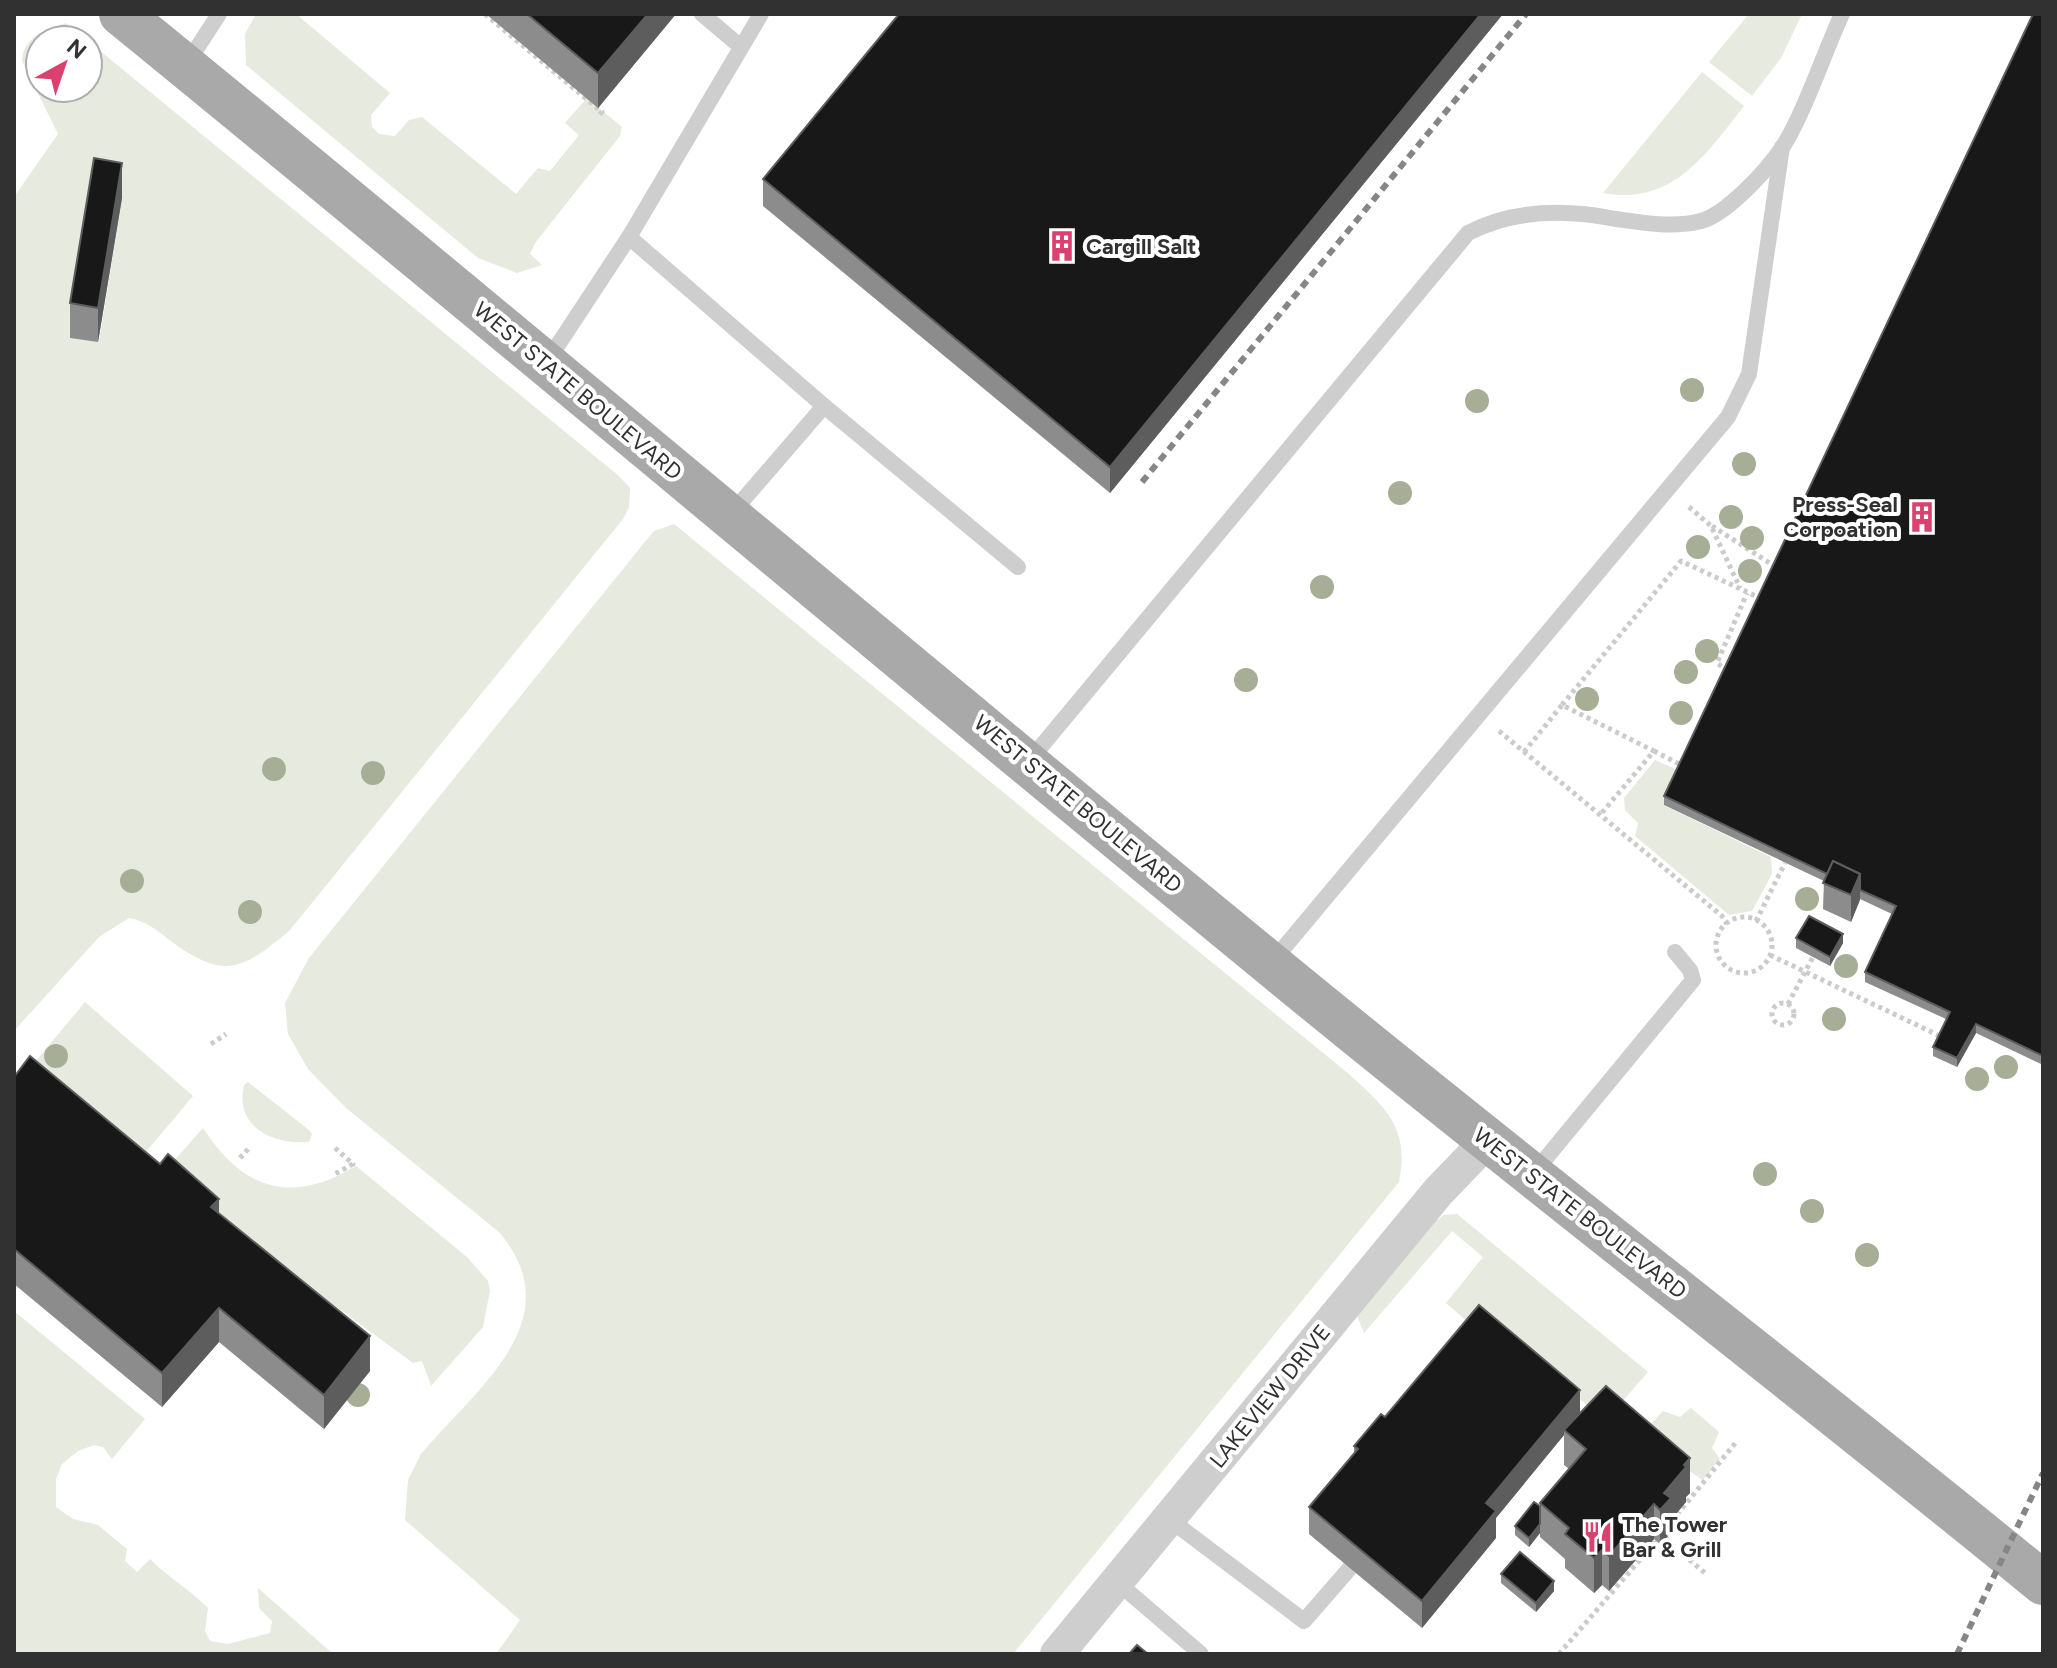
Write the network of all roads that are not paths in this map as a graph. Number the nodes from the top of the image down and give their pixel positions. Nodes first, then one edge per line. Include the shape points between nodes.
1 (121, 14) edge
2 (219, 14) edge
3 (702, 14) edge
4 (761, 14) edge
5 (1842, 14) edge
6 (741, 47) junction
7 (186, 67) junction
8 (1782, 147) junction
9 (629, 237) junction
10 (546, 364) junction
11 (824, 406) junction
12 (729, 517) junction
13 (1018, 567) dead end
14 (1028, 762) junction
15 (1675, 952) dead end
16 (1270, 964) junction
17 (1487, 1141) junction
18 (1531, 1176) junction
19 (1169, 1519) junction
20 (1350, 1568) edge
21 (1117, 1582) junction
22 (2043, 1583) edge
23 (1057, 1654) edge
24 (1201, 1654) edge

1 - 7 main road, WEST STATE BOULEVARD
2 - 7 lane
3 - 6 lane
4 - 6 lane
5 - 8 lane
6 - 9 lane
7 - 10 main road, WEST STATE BOULEVARD
8 - 14 lane via 1748,187 1703,220 1644,223 1550,213 1495,219 1468,233
8 - 16 lane via 1749,374 1728,417
9 - 10 lane
9 - 11 lane
10 - 12 main road, WEST STATE BOULEVARD
11 - 12 lane
11 - 13 lane
12 - 14 main road, WEST STATE BOULEVARD
14 - 16 main road, WEST STATE BOULEVARD
15 - 18 lane via 1693,980
16 - 17 main road, WEST STATE BOULEVARD
17 - 18 main road, WEST STATE BOULEVARD
17 - 19 street, LAKEVIEW DRIVE via 1438,1192
18 - 22 main road, WEST STATE BOULEVARD via 1861,1433
19 - 20 lane via 1304,1621
19 - 21 street, LAKEVIEW DRIVE
21 - 23 street, LAKEVIEW DRIVE
21 - 24 lane

